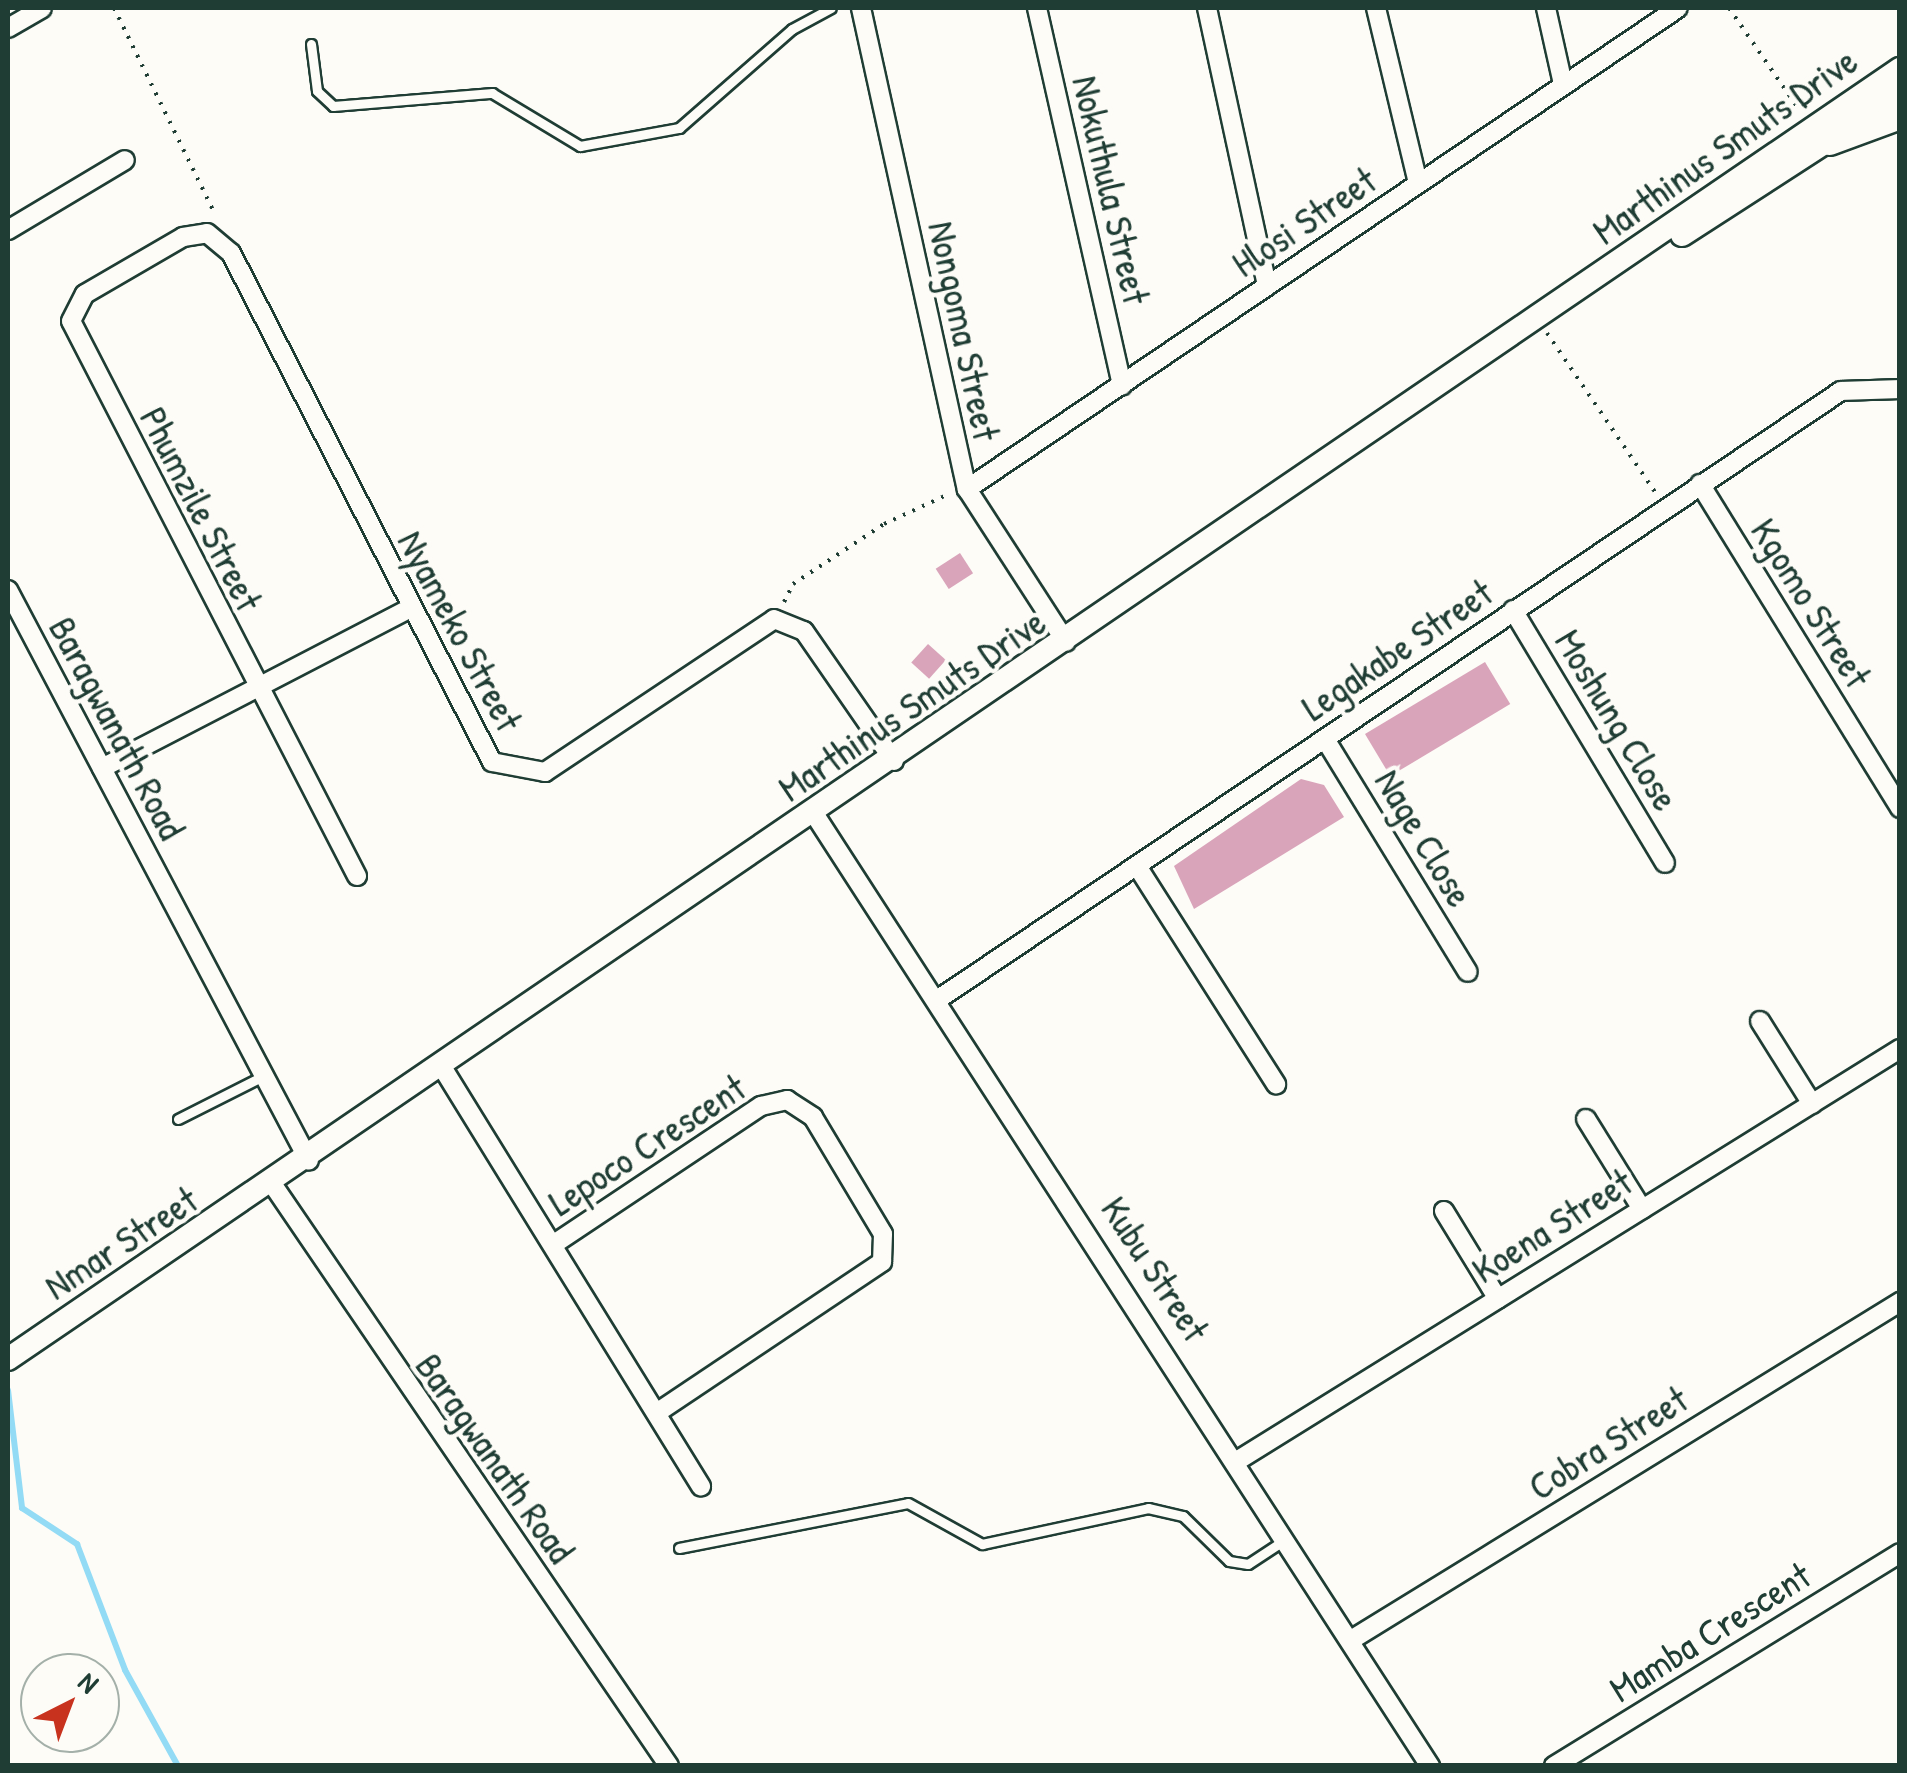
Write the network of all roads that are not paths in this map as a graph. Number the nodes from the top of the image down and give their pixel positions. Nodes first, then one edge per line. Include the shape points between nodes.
1 (831, 8) edge
2 (861, 8) edge
3 (1037, 8) edge
4 (1207, 8) edge
5 (1376, 8) edge
6 (1546, 8) edge
7 (1678, 8) edge
8 (31, 10) edge
9 (8, 28) edge
10 (311, 44) dead end
11 (1900, 69) edge
12 (1563, 84) junction
13 (1900, 94) edge
14 (1900, 116) edge
15 (1821, 135) junction
16 (125, 160) dead end
17 (1418, 184) junction
18 (8, 230) edge
19 (211, 235) joint
20 (1268, 286) junction
21 (1122, 386) junction
22 (1900, 389) edge
23 (1700, 484) junction
24 (966, 488) junction
25 (8, 590) edge
26 (409, 609) junction
27 (1513, 610) junction
28 (1066, 642) junction
29 (255, 687) junction
30 (1326, 739) junction
31 (894, 761) junction
32 (102, 768) junction
33 (1900, 808) edge
34 (815, 814) junction
35 (1665, 863) dead end
36 (1137, 866) junction
37 (357, 876) dead end
38 (1468, 972) dead end
39 (940, 998) junction
40 (1760, 1021) dead end
41 (1900, 1049) edge
42 (442, 1067) junction
43 (264, 1076) junction
44 (1276, 1084) dead end
45 (1812, 1104) junction
46 (1586, 1119) dead end
47 (178, 1120) dead end
48 (309, 1161) junction
49 (272, 1185) junction
50 (1642, 1209) junction
51 (1444, 1211) dead end
52 (554, 1244) junction
53 (1498, 1299) junction
54 (1900, 1302) edge
55 (12, 1356) edge
56 (658, 1412) junction
57 (1240, 1459) junction
58 (701, 1486) dead end
59 (1288, 1538) junction
60 (679, 1548) dead end
61 (1900, 1553) edge
62 (1351, 1640) junction
63 (669, 1766) edge
64 (1430, 1766) edge
65 (1554, 1766) edge

1 - 10 lane via 792,29 679,128 580,146 492,93 333,106 317,92
2 - 24 street, Nongoma Street
3 - 21 street, Nokuthula Street
4 - 20 street
5 - 17 street
6 - 12 street
7 - 12 street, Hlosi Street
8 - 9 street
11 - 15 street, Marthinus Smuts Drive
12 - 17 street, Hlosi Street
13 - 15 street, Marthinus Smuts Drive
14 - 15 main road
15 - 28 street, Marthinus Smuts Drive
16 - 18 street
17 - 20 street, Hlosi Street
19 - 26 street, Nyameko Street
19 - 29 street, Phumzile Street via 183,237 85,294 70,315
20 - 21 street, Hlosi Street
21 - 24 street, Hlosi Street
22 - 23 street, Legakabe Street via 1842,390
23 - 27 street, Legakabe Street
23 - 33 street, Kgomo Street
24 - 28 street, Nongoma Street
25 - 32 street, Baragwanath Road
26 - 29 street
26 - 31 street, Nyameko Street via 486,756 530,774 774,619 804,630
27 - 30 street, Legakabe Street
27 - 35 street, Moshung Close
28 - 31 street, Marthinus Smuts Drive
29 - 32 street
29 - 37 street, Phumzile Street
30 - 36 street, Legakabe Street
30 - 38 street, Nage Close
31 - 34 street, Marthinus Smuts Drive
32 - 43 street, Baragwanath Road
34 - 39 street, Kubu Street
34 - 42 street, Marthinus Smuts Drive
36 - 39 street, Legakabe Street
36 - 44 street
39 - 57 street, Kubu Street
40 - 45 street
41 - 45 street, Koena Street
42 - 48 street, Marthinus Smuts Drive
42 - 52 street
43 - 47 lane
43 - 48 street, Baragwanath Road
45 - 50 street, Koena Street
46 - 50 street
48 - 49 street, Marthinus Smuts Drive
49 - 55 street, Nmar Street
49 - 63 street, Baragwanath Road
50 - 53 street, Koena Street
51 - 53 street
52 - 56 street
52 - 56 street, Lepoco Crescent via 761,1106 786,1100 813,1118 883,1234 882,1262
53 - 57 street, Koena Street
54 - 62 street, Cobra Street
56 - 58 street
57 - 59 street, Kubu Street
59 - 60 lane via 1248,1564 1229,1560 1183,1516 1148,1508 982,1544 908,1503
59 - 62 street, Kubu Street
61 - 65 street, Mamba Crescent
62 - 64 street, Kubu Street

